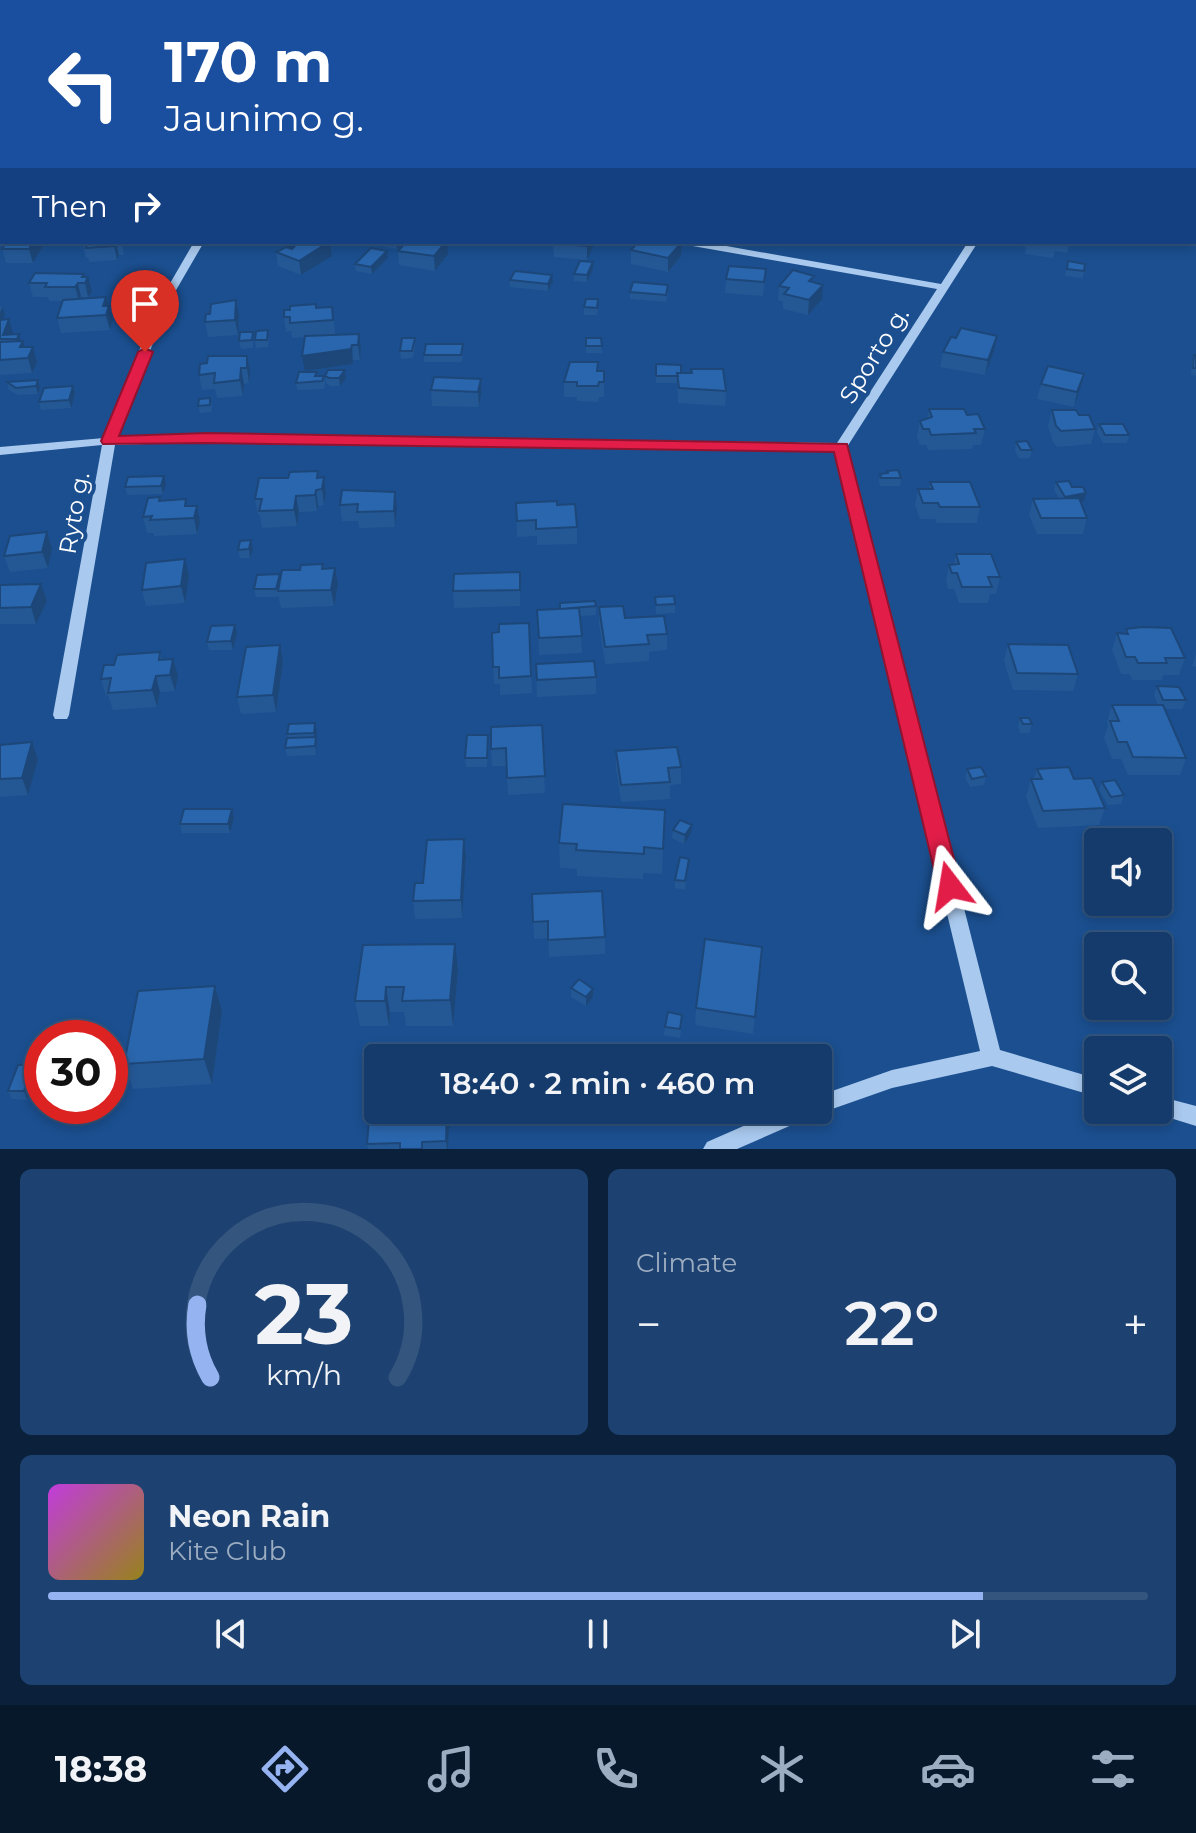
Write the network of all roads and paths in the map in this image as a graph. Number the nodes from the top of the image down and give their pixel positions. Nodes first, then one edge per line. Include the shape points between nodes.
1 (198, 244) edge
2 (698, 244) edge
3 (972, 244) edge
4 (943, 287) junction
5 (109, 441) junction
6 (841, 447) junction
7 (0, 451) edge
8 (61, 715) dead end
9 (992, 1057) junction
10 (1084, 1084) edge
11 (832, 1100) edge
12 (1172, 1109) edge
13 (1196, 1116) edge
14 (771, 1124) edge
15 (714, 1149) edge

1 - 5 street, Ryto g. via 163,304
2 - 4 street
3 - 4 street, Sporto g.
4 - 6 street, Sporto g.
5 - 6 street
5 - 7 street
5 - 8 street, Ryto g.
6 - 9 street
9 - 10 street
9 - 11 street via 892,1079
12 - 13 street
14 - 15 street

